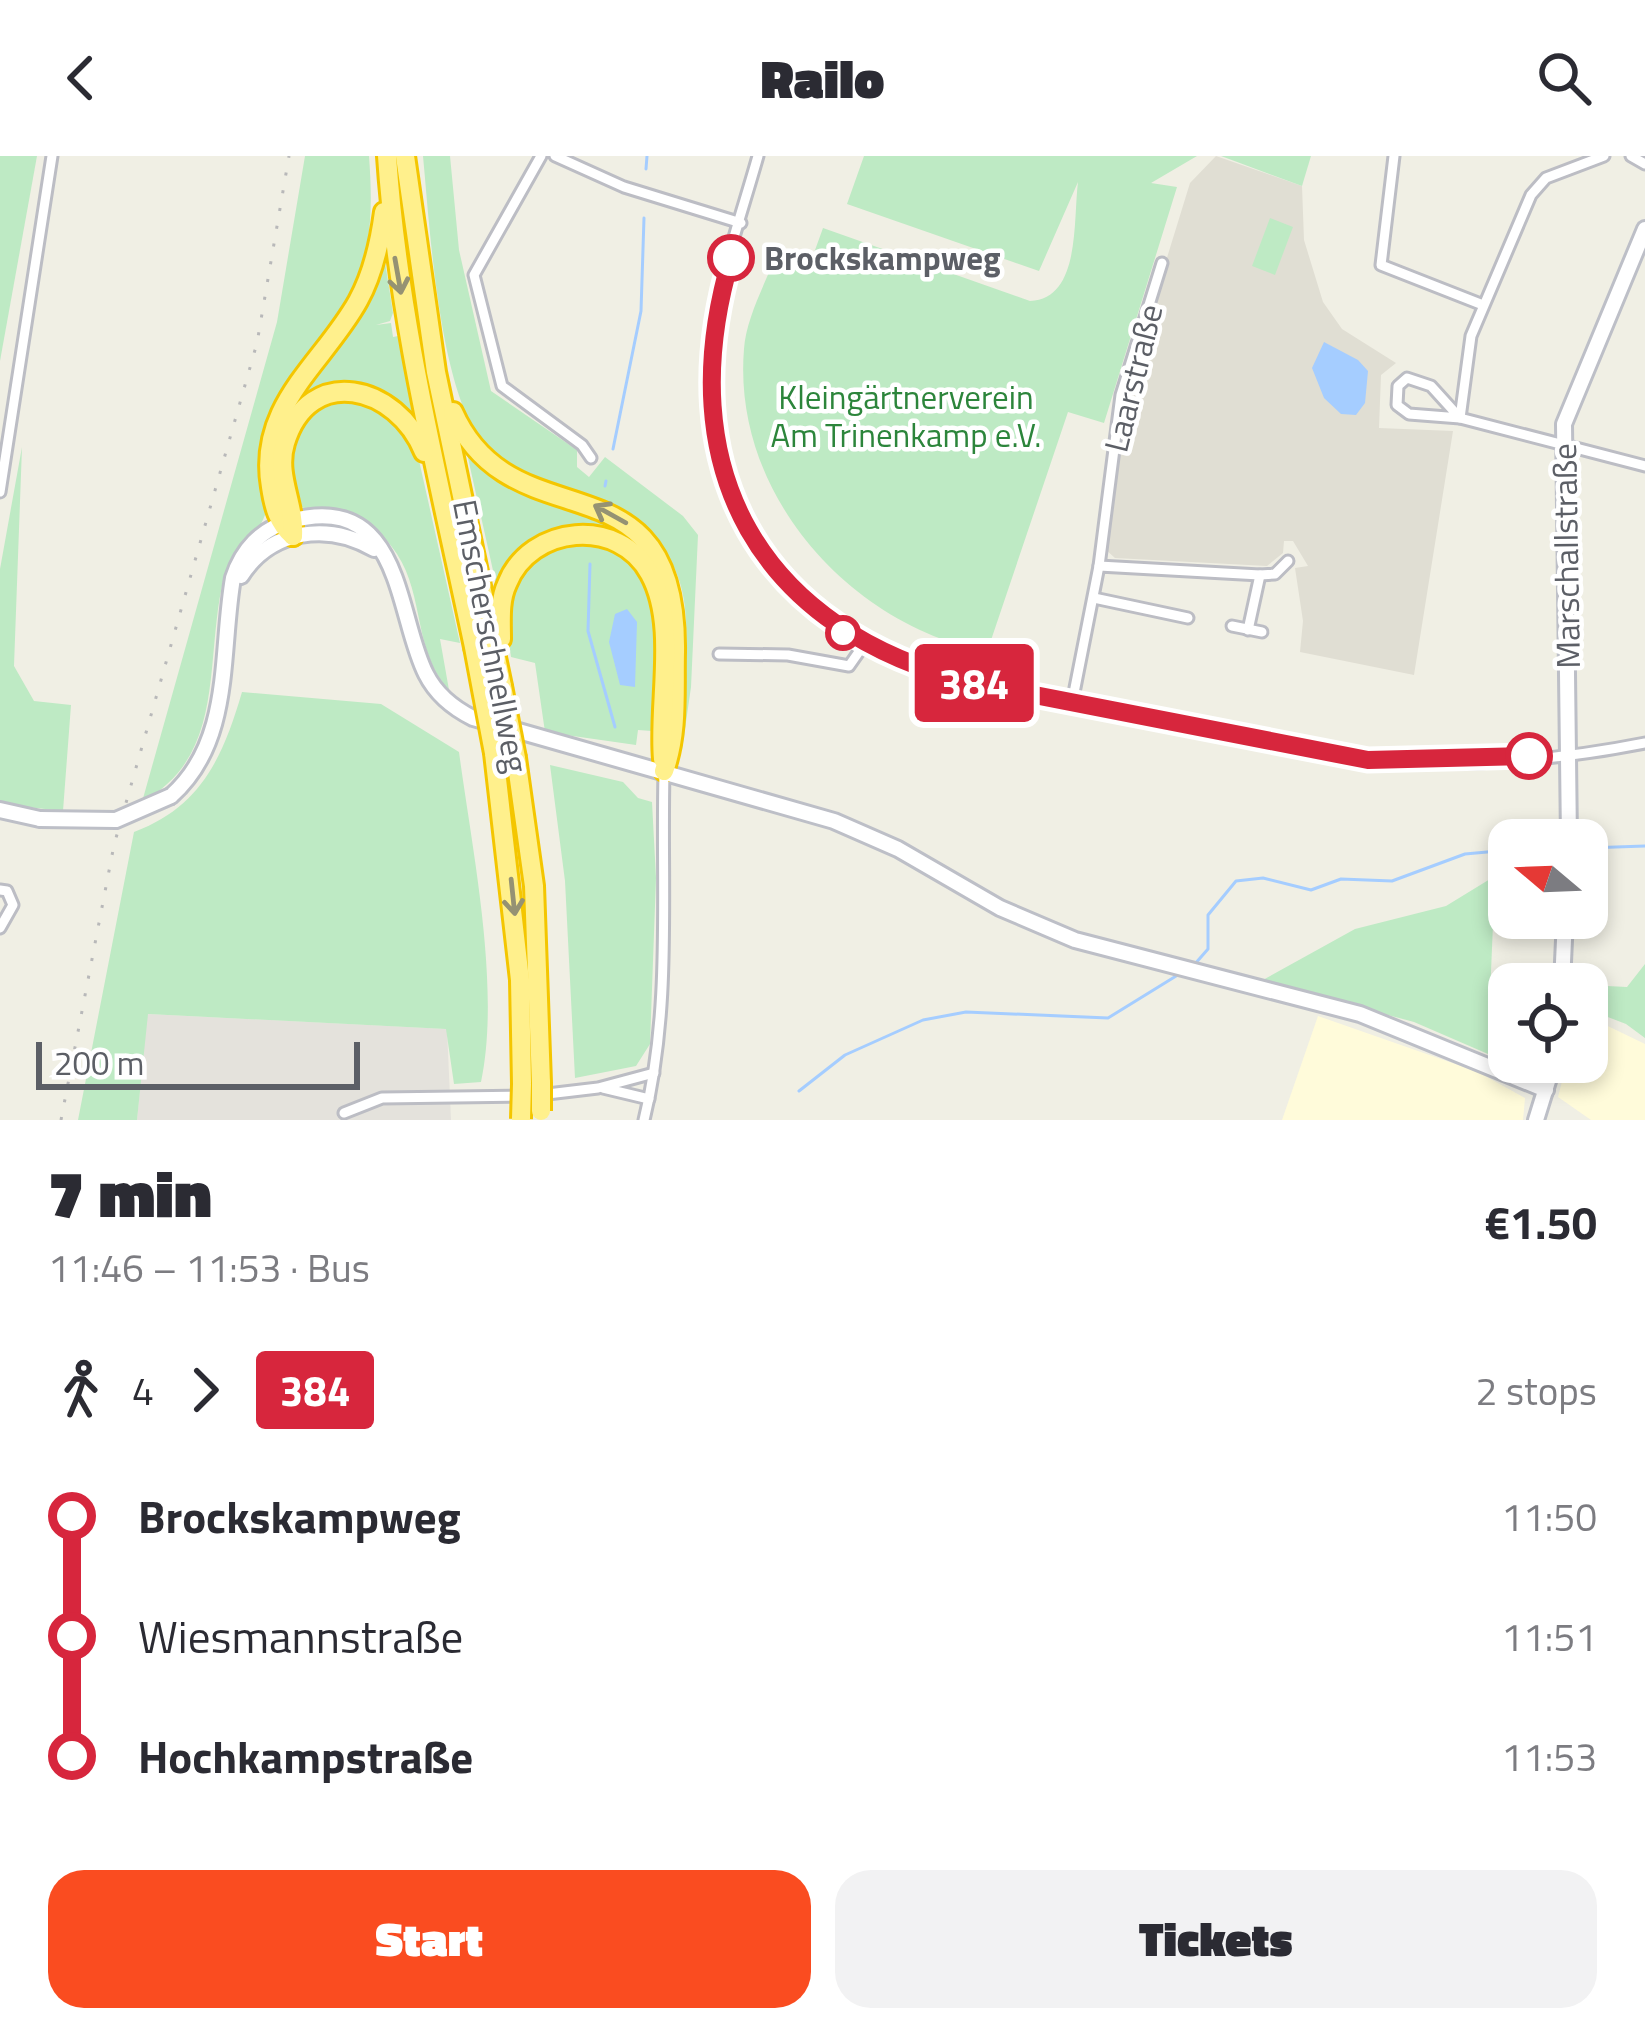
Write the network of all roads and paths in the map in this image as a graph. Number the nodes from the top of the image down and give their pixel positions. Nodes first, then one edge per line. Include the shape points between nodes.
1 (52, 156) edge
2 (541, 156) edge
3 (555, 156) edge
4 (758, 156) edge
5 (1394, 156) edge
6 (1604, 156) edge
7 (1631, 156) edge
8 (394, 157) edge
9 (1645, 164) edge
10 (741, 223) junction
11 (1645, 229) edge
12 (1162, 263) dead end
13 (1484, 305) junction
14 (436, 372) junction
15 (1460, 418) junction
16 (1563, 447) junction
17 (591, 458) dead end
18 (1645, 466) edge
19 (0, 492) edge
20 (442, 495) junction
21 (289, 526) junction
22 (1288, 561) dead end
23 (1099, 566) junction
24 (1260, 574) junction
25 (1094, 598) junction
26 (1187, 618) dead end
27 (1232, 626) dead end
28 (1249, 630) junction
29 (1262, 632) dead end
30 (863, 646) junction
31 (498, 653) junction
32 (719, 654) dead end
33 (1072, 703) junction
34 (1645, 743) edge
35 (1570, 754) junction
36 (664, 770) junction
37 (0, 810) edge
38 (40, 818) junction
39 (1569, 819) edge
40 (0, 820) edge
41 (0, 890) edge
42 (0, 928) edge
43 (654, 1073) junction
44 (1548, 1083) edge
45 (532, 1084) junction
46 (598, 1088) junction
47 (1546, 1090) junction
48 (649, 1099) junction
49 (344, 1112) dead end
50 (541, 1116) edge
51 (521, 1120) edge
52 (644, 1120) edge
53 (1536, 1120) edge

1 - 19 street
2 - 17 street via 474,275 502,386
3 - 10 street
4 - 10 street
5 - 13 street via 1381,265
6 - 13 street via 1538,186
7 - 9 street
8 - 14 highway, Emscherschnellweg
8 -> 20 highway, Emscherschnellweg via 393,248
8 - 21 highway via 364,289 275,421 268,472
10 - 30 street via 712,332 718,448 767,559 802,599
11 - 16 street, Marschallstraße via 1564,424
12 - 23 street, Laarstraße via 1121,395
13 - 15 street via 1471,336
14 - 31 highway, Emscherschnellweg
36 -> 14 highway via 674,744 675,631 672,583 657,553 613,512 495,470 459,425
15 - 15 street via 1425,381 1407,378 1398,386 1395,399 1408,414
15 - 16 street
16 - 18 street
16 - 35 street, Marschallstraße
20 - 21 highway via 418,436 397,409 368,394 336,394 302,414 285,442
20 -> 45 highway, Emscherschnellweg, bridge via 494,753
21 - 36 street via 315,517 351,526 379,547 423,668 451,705 500,728
21 - 38 street, bridge via 243,555 212,735 199,765 171,796 116,820
22 - 24 street via 1275,574
23 - 24 street
23 - 25 street, Laarstraße
24 - 28 street
25 - 26 street
25 - 33 street, Laarstraße
27 - 28 street
28 - 29 street
30 - 32 street via 849,666
30 - 33 street via 913,668
31 - 36 highway via 502,598 529,552 579,534 626,548 659,599
31 - 45 highway, Emscherschnellweg, bridge via 534,886
33 - 35 street via 1368,760
34 - 35 street
35 - 39 street, Marschallstraße
36 - 43 street
36 - 47 street via 835,821 1046,929 1401,1028
37 - 38 street
38 - 40 street
41 - 42 street via 13,905
43 - 46 street
43 - 48 street
44 - 47 street
45 - 50 highway, Emscherschnellweg, bridge
45 - 51 highway, Emscherschnellweg, bridge
46 - 48 street
46 - 49 street via 382,1098
47 - 53 street
48 - 52 street

